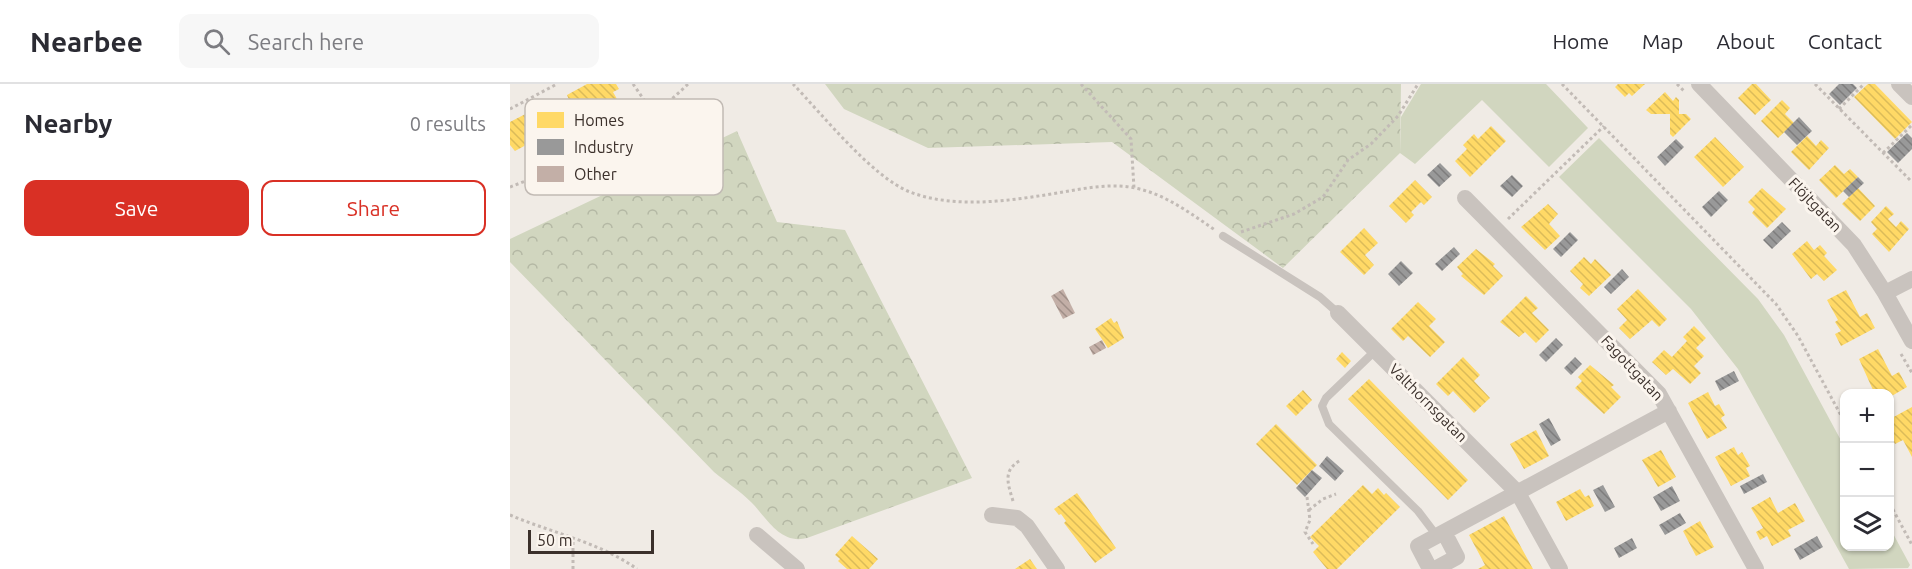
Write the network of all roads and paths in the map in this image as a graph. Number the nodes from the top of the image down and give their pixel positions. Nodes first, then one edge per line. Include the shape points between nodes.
1 (556, 84) edge
2 (633, 84) edge
3 (688, 84) edge
4 (793, 84) edge
5 (1081, 84) edge
6 (1418, 84) edge
7 (1562, 84) edge
8 (1677, 84) edge
9 (1815, 84) edge
10 (1864, 84) edge
11 (1899, 84) edge
12 (1692, 88) edge
13 (1912, 97) edge
14 (528, 99) edge
15 (644, 99) edge
16 (671, 99) edge
17 (525, 101) edge
18 (510, 109) edge
19 (1839, 109) junction
20 (1912, 124) edge
21 (1883, 153) junction
22 (525, 181) edge
23 (1912, 182) edge
24 (510, 187) edge
25 (1134, 188) junction
26 (1466, 198) dead end
27 (1222, 236) junction
28 (1912, 279) edge
29 (1885, 293) junction
30 (1338, 312) joint
31 (1905, 345) edge
32 (1376, 350) junction
33 (1912, 373) edge
34 (1669, 411) junction
35 (1840, 412) edge
36 (1021, 460) dead end
37 (1336, 494) dead end
38 (1518, 494) junction
39 (1307, 497) dead end
40 (1309, 510) junction
41 (1894, 511) edge
42 (510, 515) edge
43 (992, 515) dead end
44 (1012, 517) junction
45 (1441, 534) junction
46 (757, 535) dead end
47 (573, 538) junction
48 (1313, 544) dead end
49 (1912, 545) edge
50 (573, 569) edge
51 (637, 569) edge
52 (796, 569) edge
53 (1057, 569) edge
54 (1432, 569) edge
55 (1560, 569) edge
56 (1756, 569) edge

1 - 14 path
2 - 15 path
3 - 16 path
4 - 25 path via 868,161 896,184 925,196 970,201 1021,199 1096,187
5 - 25 path via 1131,139
6 - 27 path via 1398,116 1371,144 1348,160 1323,197 1294,214
7 - 35 path via 1776,304
8 - 12 path
9 - 19 path
10 - 19 path
11 - 13 street
12 - 29 street, Flöjtgatan via 1854,245
17 - 18 path
19 - 21 path
20 - 21 path
21 - 23 path
22 - 24 path
25 - 27 path via 1163,197
26 - 34 street, Fagottgatan via 1659,394
27 - 30 lane
28 - 29 street
29 - 31 street, Flöjtgatan
30 - 32 street, Valthornsgatan
31 - 33 path
32 - 38 street, Valthornsgatan
32 - 45 lane via 1326,398 1323,414 1336,432
34 - 38 street
34 - 56 street, Fagottgatan
36 - 44 path via 1012,465 1008,476 1015,509
37 - 40 path
38 - 45 street
38 - 55 street, Valthornsgatan
39 - 40 path
40 - 48 path via 1305,532
41 - 49 path
42 - 47 path
43 - 44 street
44 - 53 street via 1027,526
45 - 54 street via 1418,546
45 - 54 street via 1457,557
46 - 52 street
47 - 50 path
47 - 51 path

